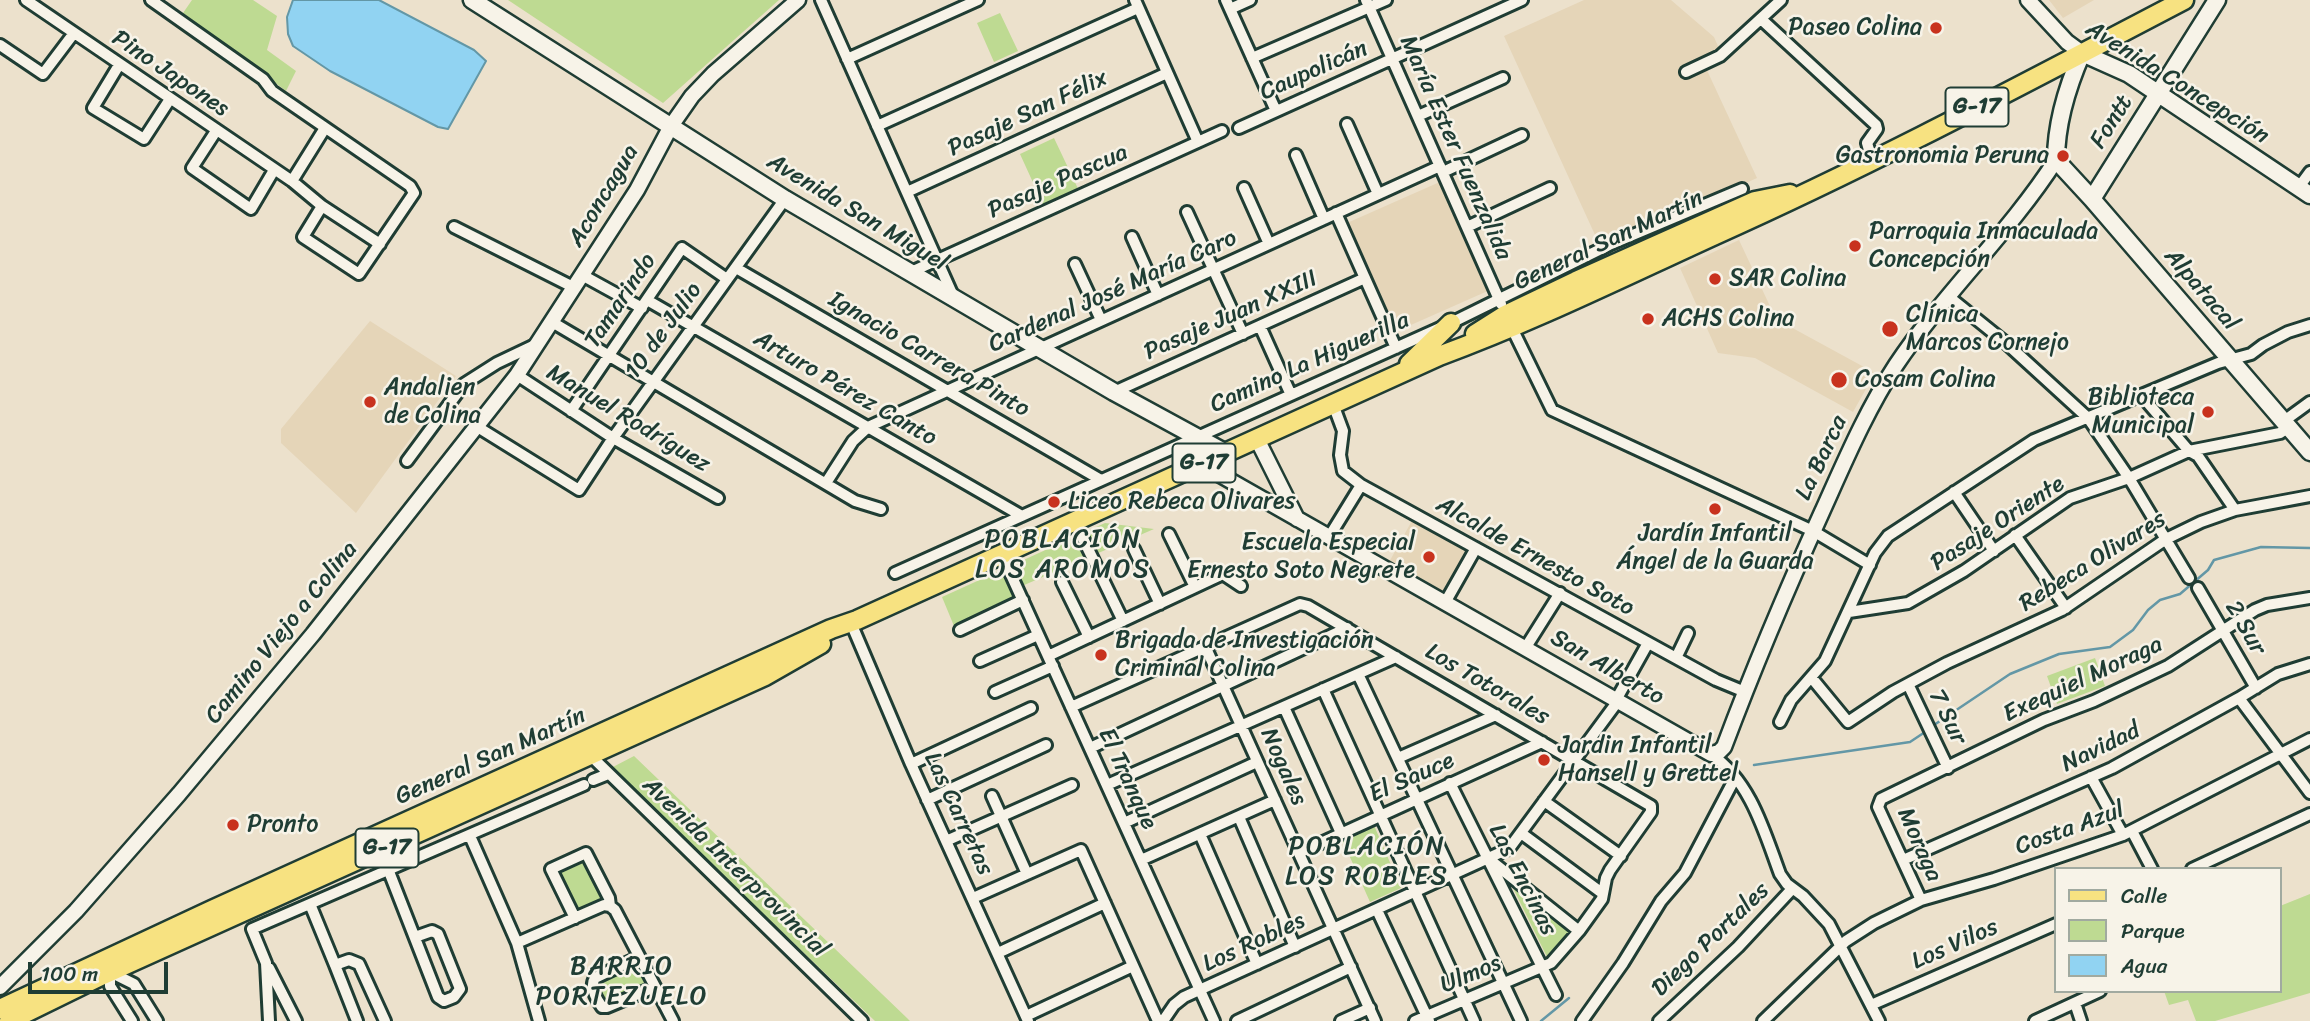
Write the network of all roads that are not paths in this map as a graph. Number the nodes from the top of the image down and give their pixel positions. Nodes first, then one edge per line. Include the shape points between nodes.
1 (26, 0) edge
2 (151, 0) edge
3 (472, 0) edge
4 (798, 0) edge
5 (821, 0) edge
6 (978, 0) edge
7 (1250, 0) edge
8 (1385, 0) edge
9 (1522, 0) edge
10 (1781, 0) edge
11 (2028, 0) edge
12 (2184, 0) edge
13 (2217, 0) edge
14 (1136, 4) edge
15 (1367, 4) edge
16 (1228, 5) edge
17 (1761, 19) junction
18 (74, 33) junction
19 (0, 45) edge
20 (2082, 53) junction
21 (1252, 58) junction
22 (847, 59) junction
23 (1392, 59) junction
24 (119, 65) junction
25 (1686, 72) dead end
26 (1167, 73) junction
27 (1503, 78) dead end
28 (2157, 93) junction
29 (170, 99) junction
30 (1276, 111) junction
31 (1418, 116) junction
32 (1347, 124) dead end
33 (671, 126) junction
34 (877, 126) junction
35 (325, 128) junction
36 (1239, 128) dead end
37 (216, 131) junction
38 (1222, 131) dead end
39 (1522, 135) dead end
40 (1198, 142) junction
41 (1296, 155) dead end
42 (1872, 160) junction
43 (2056, 160) junction
44 (1441, 169) junction
45 (274, 170) junction
46 (2310, 172) edge
47 (292, 181) junction
48 (1244, 188) dead end
49 (1550, 188) dead end
50 (1742, 189) dead end
51 (2304, 191) edge
52 (907, 192) junction
53 (1378, 194) junction
54 (785, 199) junction
55 (2092, 199) junction
56 (322, 206) junction
57 (1187, 212) dead end
58 (1336, 214) junction
59 (1324, 219) junction
60 (1710, 221) junction
61 (454, 227) dead end
62 (1467, 227) junction
63 (1132, 237) dead end
64 (380, 244) junction
65 (1269, 244) junction
66 (937, 260) junction
67 (1075, 264) dead end
68 (736, 268) junction
69 (1214, 269) junction
70 (911, 272) junction
71 (1365, 278) junction
72 (727, 279) junction
73 (578, 281) junction
74 (1158, 295) junction
75 (1949, 297) junction
76 (954, 298) junction
77 (644, 304) junction
78 (1506, 315) junction
79 (1101, 320) junction
80 (552, 322) junction
81 (1451, 323) junction
82 (2310, 325) edge
83 (694, 326) junction
84 (1260, 326) junction
85 (1243, 334) junction
86 (537, 344) junction
87 (1040, 348) junction
88 (1396, 348) junction
89 (610, 355) junction
90 (2231, 360) junction
91 (516, 375) junction
92 (1397, 375) junction
93 (654, 381) junction
94 (949, 390) junction
95 (1114, 392) junction
96 (1291, 395) junction
97 (2142, 396) junction
98 (2310, 402) edge
99 (1333, 404) junction
100 (571, 411) junction
101 (2088, 418) junction
102 (2287, 424) junction
103 (476, 426) junction
104 (868, 427) junction
105 (612, 438) junction
106 (1196, 438) junction
107 (1257, 439) junction
108 (2189, 452) junction
109 (2310, 452) edge
110 (1226, 453) junction
111 (407, 461) dead end
112 (1201, 464) junction
113 (2129, 478) junction
114 (1101, 480) junction
115 (826, 484) junction
116 (1362, 485) junction
117 (1954, 492) junction
118 (2310, 496) edge
119 (718, 498) dead end
120 (881, 509) dead end
121 (2235, 510) junction
122 (1022, 516) junction
123 (1297, 520) junction
124 (1075, 522) junction
125 (1813, 531) junction
126 (1169, 534) dead end
127 (2015, 535) junction
128 (1329, 537) junction
129 (2166, 539) junction
130 (1476, 548) junction
131 (1134, 549) dead end
132 (1994, 551) junction
133 (1002, 555) junction
134 (1870, 565) junction
135 (895, 573) dead end
136 (2189, 578) dead end
137 (1062, 582) dead end
138 (1241, 586) dead end
139 (1195, 587) junction
140 (2198, 588) dead end
141 (1560, 593) junction
142 (2310, 598) edge
143 (1023, 600) junction
144 (1446, 601) junction
145 (1160, 604) junction
146 (2066, 608) junction
147 (1849, 612) junction
148 (1123, 621) junction
149 (850, 623) junction
150 (1347, 628) junction
151 (960, 630) dead end
152 (2222, 632) junction
153 (1688, 634) dead end
154 (1038, 635) junction
155 (1088, 637) junction
156 (1648, 643) junction
157 (1205, 646) junction
158 (1526, 647) junction
159 (1396, 657) junction
160 (1676, 658) junction
161 (980, 660) dead end
162 (1050, 661) junction
163 (2310, 664) edge
164 (1358, 674) junction
165 (1811, 677) junction
166 (1908, 684) junction
167 (1223, 686) junction
168 (2256, 688) junction
169 (1323, 689) junction
170 (995, 692) dead end
171 (1745, 692) junction
172 (2239, 698) junction
173 (1617, 700) junction
174 (1071, 707) junction
175 (1284, 707) junction
176 (1031, 708) dead end
177 (1496, 715) junction
178 (1780, 722) dead end
179 (1241, 726) junction
180 (2310, 739) edge
181 (1542, 742) junction
182 (1046, 745) dead end
183 (1090, 748) junction
184 (585, 750) junction
185 (1711, 754) junction
186 (2281, 755) junction
187 (1398, 758) junction
188 (1574, 761) junction
189 (1257, 762) junction
190 (911, 764) junction
191 (1948, 768) junction
192 (608, 774) junction
193 (1735, 778) junction
194 (2091, 778) junction
195 (1450, 783) junction
196 (1072, 785) dead end
197 (1107, 785) junction
198 (2310, 793) edge
199 (992, 796) dead end
200 (1417, 799) junction
201 (927, 800) junction
202 (1275, 800) junction
203 (1544, 801) junction
204 (1878, 807) joint
205 (2310, 814) edge
206 (1380, 815) junction
207 (1001, 816) junction
208 (1239, 817) junction
209 (1124, 823) junction
210 (1341, 833) junction
211 (1521, 833) junction
212 (2128, 833) junction
213 (1200, 834) junction
214 (470, 835) junction
215 (946, 841) junction
216 (1299, 853) junction
217 (1621, 856) junction
218 (1488, 858) junction
219 (1141, 860) junction
220 (1903, 860) junction
221 (2151, 867) edge
222 (2196, 867) edge
223 (388, 870) junction
224 (1027, 874) junction
225 (1452, 875) junction
226 (1792, 889) junction
227 (1416, 891) junction
228 (1602, 893) junction
229 (974, 898) junction
230 (1921, 900) junction
231 (1105, 903) junction
232 (310, 904) junction
233 (610, 906) junction
234 (1377, 909) junction
235 (575, 918) junction
236 (2054, 925) edge
237 (1334, 929) junction
238 (1579, 930) junction
239 (415, 937) junction
240 (517, 943) junction
241 (1295, 947) junction
242 (1840, 947) junction
243 (998, 953) junction
244 (639, 957) junction
245 (266, 963) junction
246 (1257, 964) junction
247 (335, 965) junction
248 (1133, 965) junction
249 (107, 967) junction
250 (1351, 967) junction
251 (1543, 967) junction
252 (1503, 984) junction
253 (0, 986) edge
254 (655, 987) junction
255 (1200, 990) junction
256 (2096, 993) edge
257 (1556, 995) dead end
258 (1463, 1001) junction
259 (2075, 1003) junction
260 (1871, 1005) junction
261 (1370, 1008) junction
262 (0, 1009) edge
263 (1027, 1018) edge
264 (1428, 1018) edge
265 (1769, 1019) edge
266 (9, 1021) edge
267 (132, 1021) edge
268 (157, 1021) edge
269 (269, 1021) edge
270 (296, 1021) edge
271 (357, 1021) edge
272 (385, 1021) edge
273 (539, 1021) edge
274 (673, 1021) edge
275 (862, 1021) edge
276 (1161, 1021) edge
277 (1214, 1021) edge
278 (1237, 1021) edge
279 (1341, 1021) edge
280 (1376, 1021) edge
281 (1415, 1021) edge
282 (1474, 1021) edge
283 (1521, 1021) edge
284 (1582, 1021) edge
285 (1659, 1021) edge
286 (1879, 1021) edge
287 (2035, 1021) edge
288 (2081, 1021) edge

1 - 18 street, Pino Japones
2 - 35 street
3 - 33 main road, Avenida San Miguel
4 - 33 street, Aconcagua via 713,74
5 - 22 street
6 - 22 street
7 - 16 street
8 - 15 street
9 - 23 street, Caupolicán
10 - 17 street
11 - 20 street, Avenida Concepción
12 - 20 main road, General San Martín / G-17
13 - 28 main road, Fontt
14 - 26 street
14 - 34 street
15 - 21 street
15 - 23 street, María Ester Fuenzalida
16 - 21 street
17 - 25 street via 1720,57
17 - 42 street via 1876,125 1867,143
18 - 19 street via 43,74
18 - 24 street, Pino Japones
20 - 28 main road, Avenida Concepción via 2129,74
20 - 42 main road, General San Martín / G-17
20 - 43 main road, La Barca via 2056,141
21 - 30 street
22 - 34 street
23 - 30 street, Caupolicán
23 - 31 street, María Ester Fuenzalida
24 - 29 street, Pino Japones
24 - 29 street via 93,108 144,139
26 - 40 street
26 - 52 street, Pasaje San Félix
27 - 31 street
28 - 51 main road, Avenida Concepción
28 - 55 main road, Fontt
29 - 37 street, Pino Japones
30 - 36 street, Caupolicán
31 - 44 street, María Ester Fuenzalida
32 - 53 street
33 - 54 main road, Avenida San Miguel
33 - 73 street, Aconcagua via 637,190
34 - 52 street
35 - 47 street
35 - 64 street via 414,193
37 - 45 street, Pino Japones
37 - 45 street via 192,168 220,190 251,209
38 - 40 street, Pasaje Pascua
39 - 44 street, Cardenal José María Caro
40 - 66 street, Pasaje Pascua
41 - 59 street
42 - 60 main road, General San Martín / G-17 via 1809,190 1755,201
43 - 55 main road, Alpatacal
43 - 75 street, La Barca
44 - 53 street, Cardenal José María Caro
44 - 62 street, María Ester Fuenzalida
45 - 47 street, Pino Japones
46 - 51 street
47 - 56 street, Pino Japones
48 - 65 street
49 - 62 street
50 - 60 street
52 - 66 street
53 - 58 street, Cardenal José María Caro
54 - 68 street, 10 de Julio
54 - 70 main road, Avenida San Miguel
55 - 90 main road, Alpatacal
56 - 64 street, Pino Japones
56 - 64 street via 303,237 359,274
57 - 69 street
58 - 59 street, Cardenal José María Caro
58 - 71 street
59 - 65 street, Cardenal José María Caro
60 - 78 main road, General San Martín / G-17
61 - 73 street, Arturo Pérez Canto
62 - 78 street, María Ester Fuenzalida
63 - 74 street
65 - 69 street, Cardenal José María Caro
66 - 70 street, Pasaje Pascua
66 - 76 street
67 - 79 street
68 - 72 street, 10 de Julio
68 - 94 street, Ignacio Carrera Pinto
69 - 74 street, Cardenal José María Caro
69 - 85 street
70 - 76 main road, Avenida San Miguel
71 - 84 street, Pasaje Juan XXIII
71 - 88 street
72 - 77 street, Tamarindo via 682,248
72 - 83 street, 10 de Julio
73 - 77 street, Arturo Pérez Canto
73 - 80 street, Camino Viejo a Colina
74 - 79 street, Cardenal José María Caro
75 - 101 street
75 - 125 street, La Barca via 1911,344 1876,399
76 - 87 main road, Avenida San Miguel
77 - 83 street, Arturo Pérez Canto
77 - 89 street, Tamarindo
78 - 81 street, Camino La Higuerilla
78 - 92 main road, General San Martín / G-17
78 - 125 street, María Ester Fuenzalida via 1552,410
79 - 87 street, Cardenal José María Caro
80 - 86 street, Camino Viejo a Colina
80 - 89 street
81 - 88 street, Camino La Higuerilla
81 - 92 main road
82 - 90 street
83 - 93 street, 10 de Julio
83 - 104 street, Arturo Pérez Canto
84 - 85 street, Pasaje Juan XXIII
84 - 96 street
85 - 95 street, Pasaje Juan XXIII
86 - 91 street, Camino Viejo a Colina
86 - 111 street via 464,384
87 - 94 street, Cardenal José María Caro
87 - 95 main road, Avenida San Miguel
88 - 96 street, Camino La Higuerilla
89 - 93 street
89 - 100 street, Tamarindo
90 - 97 street
90 - 102 main road, Alpatacal
91 - 100 street, Manuel Rodríguez
91 - 103 street, Camino Viejo a Colina
92 - 99 main road, General San Martín / G-17
93 - 105 street, 10 de Julio
93 - 115 street
94 - 104 street, Cardenal José María Caro
94 - 114 street, Ignacio Carrera Pinto
95 - 106 main road, Avenida San Miguel
96 - 106 street, Camino La Higuerilla
97 - 101 street
97 - 108 street
98 - 102 street, Pasaje Oriente
99 - 107 main road, General San Martín / G-17
99 - 116 street via 1343,431 1343,471
100 - 105 street, Manuel Rodríguez
101 - 113 street
101 - 117 street via 2034,440
102 - 108 street, Pasaje Oriente via 2280,433
102 - 109 main road, Alpatacal
103 - 105 street, 10 de Julio via 579,490
103 - 253 street, Camino Viejo a Colina via 313,634 170,804 76,911
104 - 115 street, Cardenal José María Caro via 853,441
104 - 122 street, Arturo Pérez Canto
105 - 119 street, Manuel Rodríguez
106 - 110 main road, Avenida San Miguel
106 - 114 street, Camino La Higuerilla
107 - 110 main road, General San Martín / G-17
107 - 123 street
108 - 113 street, Pasaje Oriente
108 - 121 street via 2199,456
110 - 112 main road, General San Martín / G-17
112 - 123 street, San Alberto
112 - 124 main road, General San Martín / G-17
113 - 127 street, Pasaje Oriente via 2070,498
113 - 129 street
114 - 122 street, Camino La Higuerilla
115 - 120 street
116 - 128 street
116 - 130 street, Alcalde Ernesto Soto
117 - 132 street
117 - 134 street via 1888,536
118 - 121 street, Rebeca Olivares
121 - 129 street, Rebeca Olivares
122 - 135 street, Camino La Higuerilla
123 - 128 street, San Alberto
124 - 133 main road, General San Martín / G-17
124 - 148 street
125 - 134 street, María Ester Fuenzalida
125 - 171 street, La Barca
126 - 139 street
127 - 132 street, Pasaje Oriente
127 - 146 street
128 - 144 street, San Alberto
129 - 136 street
129 - 146 street, Rebeca Olivares
130 - 141 street, Alcalde Ernesto Soto
130 - 144 street
131 - 145 street
132 - 147 street, Pasaje Oriente via 1908,603
133 - 143 street, El Tranque
133 - 149 main road, General San Martín / G-17
134 - 147 street
137 - 155 street
138 - 139 street via 1223,574
139 - 145 street
140 - 152 street, 2 Sur
141 - 156 street, Alcalde Ernesto Soto
141 - 158 street
142 - 152 street, Exequiel Moraga via 2267,605
143 - 151 street
143 - 154 street, El Tranque
144 - 158 street, San Alberto
145 - 148 street
146 - 166 street, Rebeca Olivares
147 - 165 street via 1825,661
148 - 155 street
149 - 184 main road, General San Martín / G-17 via 765,676
149 - 190 street, Las Carretas
150 - 157 street, Los Totorales via 1300,604
150 - 159 street, Los Totorales
150 - 167 street
152 - 168 street, 2 Sur
152 - 191 street, Exequiel Moraga via 2168,666
153 - 160 street
154 - 161 street
154 - 162 street, El Tranque
155 - 162 street
156 - 160 street, Alcalde Ernesto Soto
156 - 173 street, Los Robles
157 - 167 street, Nogales
157 - 174 street
158 - 173 street, San Alberto
159 - 164 street
159 - 177 street, Los Totorales
160 - 171 street, Alcalde Ernesto Soto
162 - 170 street
162 - 174 street, El Tranque
163 - 168 street, Navidad via 2285,670
164 - 169 street
164 - 187 street
165 - 166 street, Rebeca Olivares via 1848,722
165 - 178 street
166 - 191 street, 7 Sur
167 - 179 street, Nogales
167 - 183 street
168 - 172 street, Navidad
169 - 175 street
169 - 206 street
171 - 185 street, La Barca via 1724,747
172 - 186 street
172 - 194 street, Navidad
173 - 185 street, San Alberto
173 - 188 street, Los Robles
174 - 183 street, El Tranque
175 - 179 street
175 - 210 street
176 - 190 street
177 - 181 street, Los Totorales
177 - 187 street
179 - 189 street, Nogales
179 - 197 street
180 - 186 street, Costa Azul
181 - 188 street, Los Totorales
181 - 195 street, El Sauce
182 - 201 street
183 - 197 street, El Tranque
184 - 192 street, Avenida Interprovincial
184 - 249 main road, General San Martín / G-17
185 - 193 street, San Alberto
186 - 198 street
186 - 212 street, Costa Azul
187 - 200 street
188 - 203 street, Los Robles
188 - 217 street, Los Totorales via 1651,806
189 - 202 street, Nogales
189 - 209 street
190 - 201 street, Las Carretas
191 - 204 street, Exequiel Moraga via 1884,797
192 - 214 street
192 - 275 street, Avenida Interprovincial
193 - 226 street, San Alberto via 1746,790 1780,874
193 - 284 street via 1685,873 1661,901
194 - 212 street
194 - 220 street, Navidad
195 - 200 street, El Sauce
195 - 218 street, Las Encinas
196 - 207 street
197 - 209 street, El Tranque
199 - 207 street
200 - 206 street, El Sauce
200 - 225 street
201 - 215 street, Las Carretas
202 - 208 street
202 - 216 street, Nogales
203 - 211 street, Los Robles
203 - 217 street
204 - 220 street, Moraga
205 - 222 street
206 - 210 street, El Sauce
206 - 227 street
207 - 215 street
207 - 224 street
208 - 213 street
208 - 241 street
209 - 219 street, El Tranque
210 - 216 street, El Sauce
211 - 218 street, Los Robles via 1511,846
211 - 228 street
212 - 221 street
212 - 230 street, Costa Azul
213 - 219 street
213 - 246 street
214 - 223 street
214 - 240 street
215 - 229 street, Las Carretas
216 - 237 street, Nogales
217 - 228 street
218 - 225 street, Los Robles
218 - 238 street
218 - 251 street, Las Encinas
219 - 255 street, El Tranque
220 - 230 street, Moraga
223 - 232 street
223 - 239 street
224 - 229 street
224 - 231 street via 1081,850
225 - 227 street, Los Robles
225 - 252 street
226 - 242 street, San Alberto via 1829,924
226 - 285 street, Diego Portales
227 - 234 street, Los Robles
227 - 258 street
228 - 238 street
229 - 243 street, Las Carretas
230 - 242 street, Costa Azul via 1874,923
231 - 243 street
231 - 248 street
232 - 245 street via 252,929
232 - 247 street
233 - 235 street
233 - 235 street via 586,853 551,869
233 - 244 street
234 - 237 street, Los Robles
234 - 264 street
235 - 240 street
236 - 260 street, Los Vilos
237 - 241 street, Los Robles
237 - 250 street, Nogales
238 - 251 street
239 - 239 street via 438,998 454,997 460,989 438,934 432,931
240 - 273 street
241 - 246 street, Los Robles
242 - 260 street, San Alberto
242 - 265 street, Costa Azul
243 - 263 street, Las Carretas
244 - 254 street
244 - 254 street via 595,978 592,986 599,1004 607,1007
245 - 269 street
245 - 270 street
246 - 255 street, Los Robles
247 - 271 street
247 - 272 street via 349,960 359,964
248 - 263 street
248 - 276 street
249 - 262 main road, General San Martín / G-17
249 - 266 main road, General San Martín / G-17
249 - 267 street via 110,986
249 - 268 street via 134,984
250 - 261 street, Nogales
250 - 278 street
251 - 252 street, Ulmos
251 - 257 street, Las Encinas
252 - 258 street, Ulmos
252 - 283 street
254 - 274 street
255 - 276 street, Los Robles via 1178,1000
255 - 277 street, El Tranque
256 - 259 street
258 - 264 street, Ulmos
258 - 282 street
259 - 287 street
259 - 288 street
260 - 286 street, San Alberto
261 - 279 street
261 - 280 street, Nogales
264 - 281 street, Ulmos

